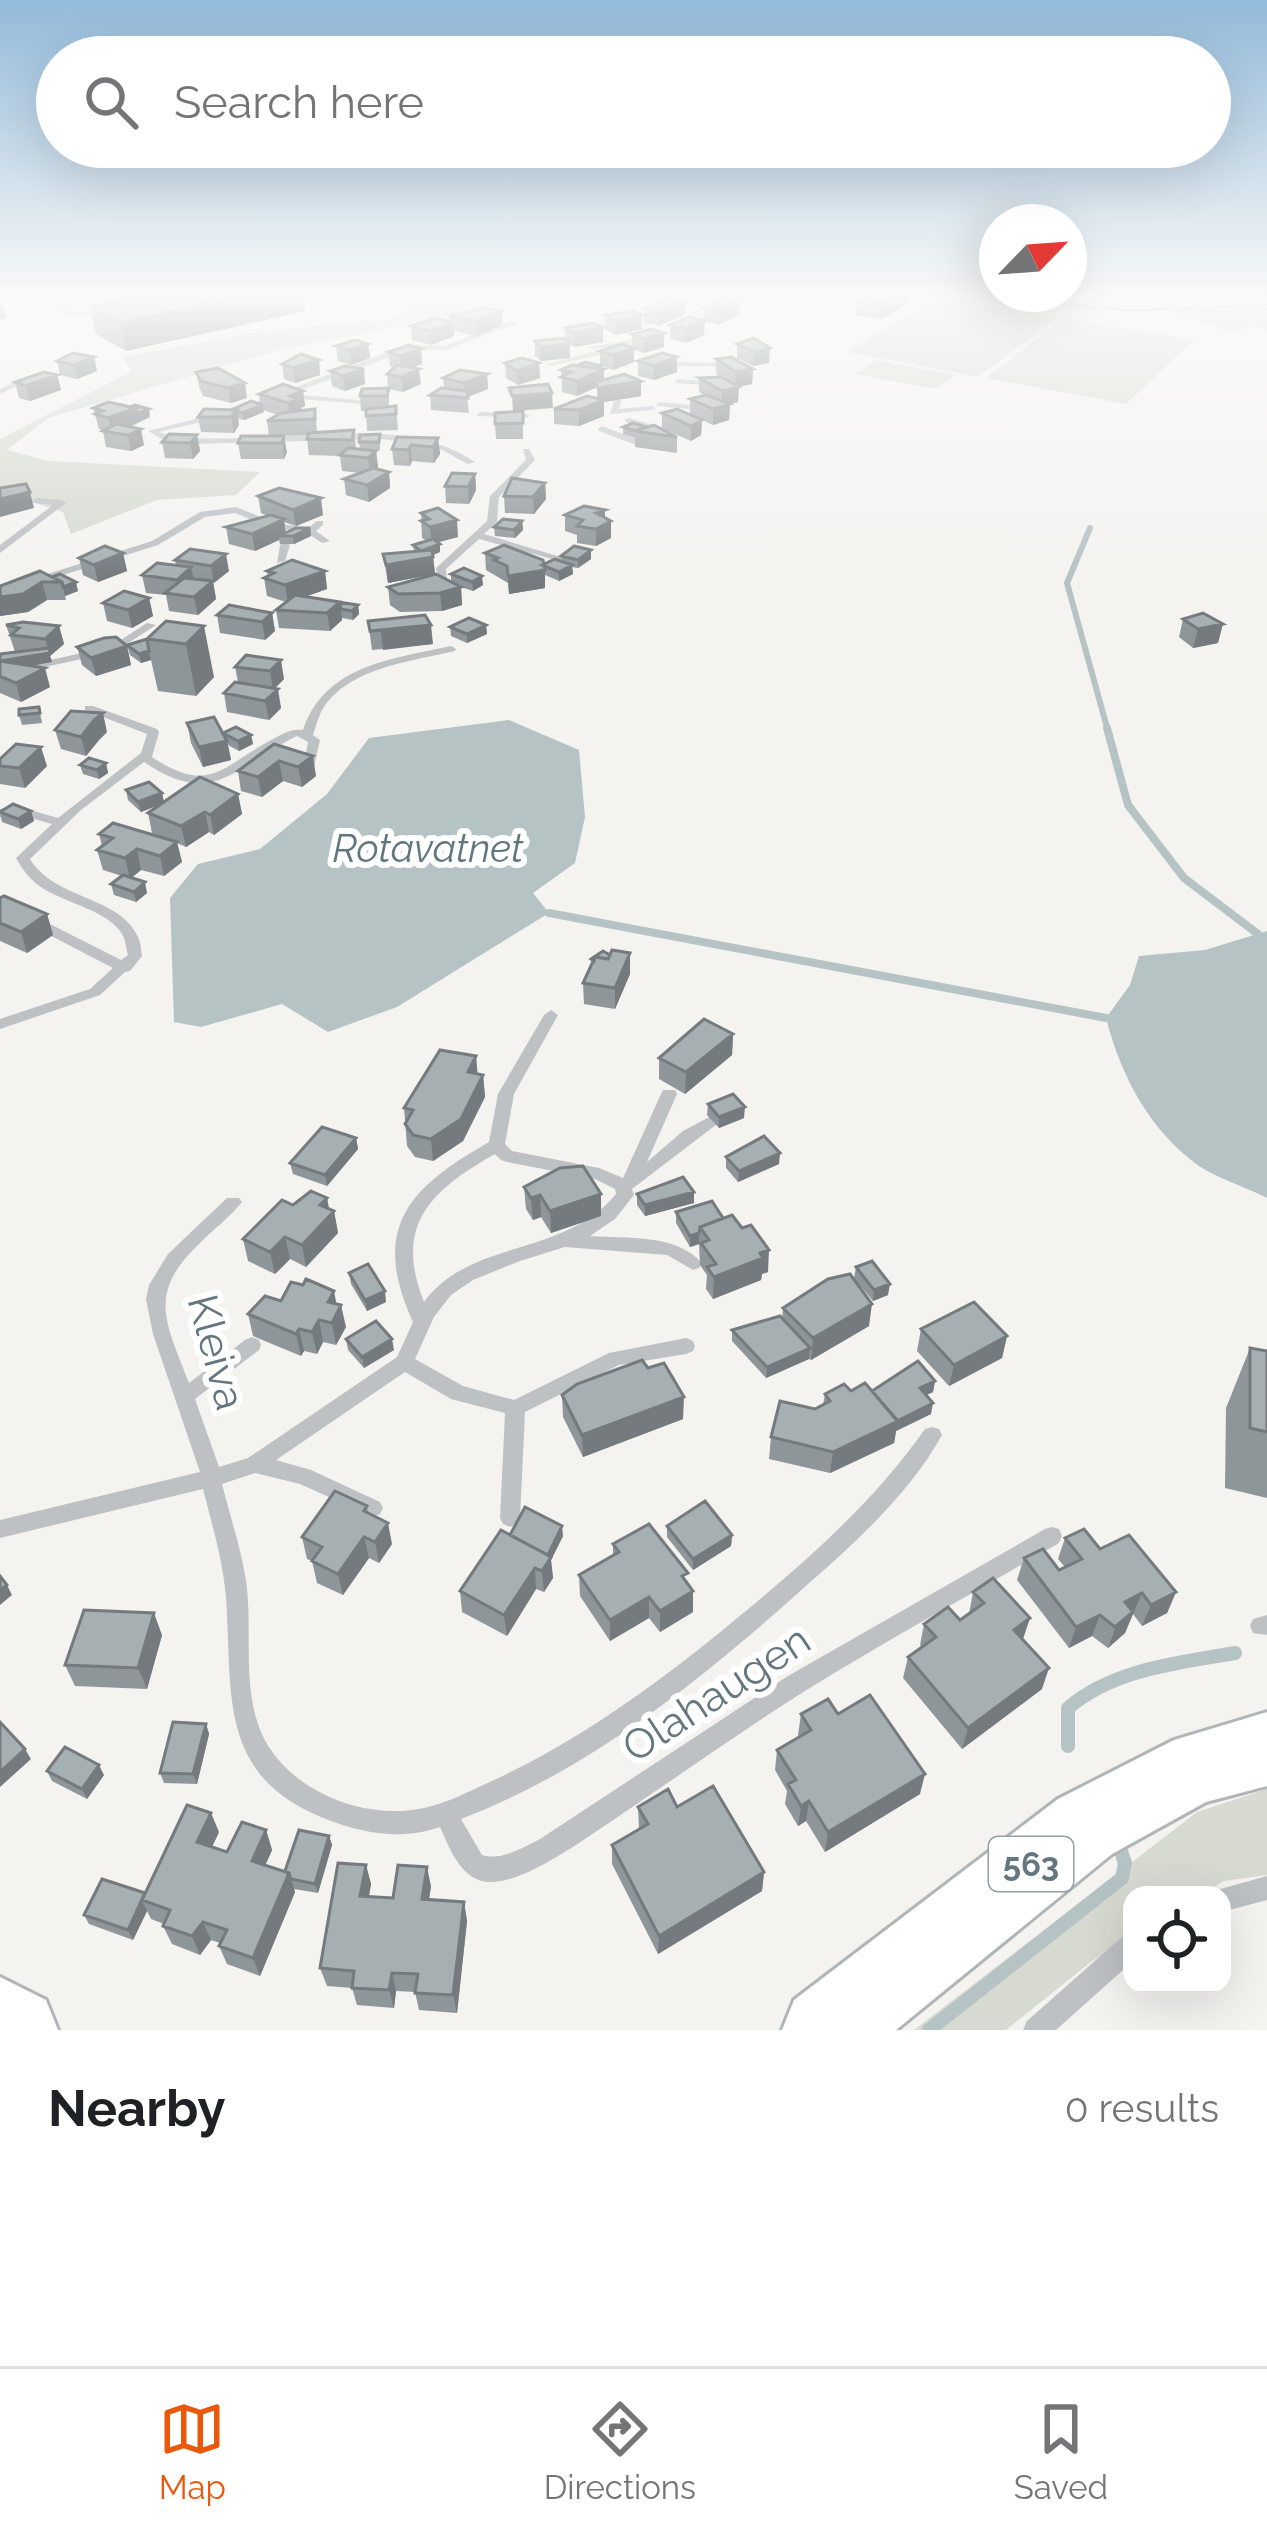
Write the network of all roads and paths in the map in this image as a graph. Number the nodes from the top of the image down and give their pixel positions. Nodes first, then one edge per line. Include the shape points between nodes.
1 (300, 389) edge
2 (281, 395) junction
3 (618, 401) edge
4 (358, 402) edge
5 (716, 411) edge
6 (481, 414) dead end
7 (526, 416) edge
8 (206, 418) junction
9 (629, 419) edge
10 (137, 427) edge
11 (280, 429) edge
12 (602, 429) dead end
13 (659, 430) edge
14 (223, 442) junction
15 (636, 442) edge
16 (526, 451) dead end
17 (472, 462) dead end
18 (508, 482) junction
19 (524, 488) edge
20 (37, 501) dead end
21 (494, 512) junction
22 (474, 538) junction
23 (325, 541) dead end
24 (454, 543) dead end
25 (285, 545) edge
26 (0, 550) edge
27 (559, 558) edge
28 (280, 562) edge
29 (534, 565) edge
30 (443, 582) edge
31 (0, 592) edge
32 (151, 625) dead end
33 (157, 639) edge
34 (112, 649) junction
35 (452, 649) dead end
36 (0, 674) edge
37 (89, 709) edge
38 (308, 733) junction
39 (146, 755) junction
40 (310, 764) edge
41 (0, 812) edge
42 (60, 821) junction
43 (15, 913) edge
44 (125, 968) junction
45 (551, 1015) dead end
46 (0, 1024) edge
47 (669, 1094) dead end
48 (712, 1121) edge
49 (497, 1144) junction
50 (626, 1184) junction
51 (233, 1202) dead end
52 (564, 1239) junction
53 (693, 1263) dead end
54 (420, 1316) junction
55 (252, 1345) dead end
56 (686, 1346) dead end
57 (404, 1362) junction
58 (188, 1394) junction
59 (515, 1408) junction
60 (932, 1435) dead end
61 (255, 1464) junction
62 (212, 1479) junction
63 (373, 1508) dead end
64 (510, 1518) dead end
65 (0, 1528) edge
66 (1052, 1536) dead end
67 (1267, 1749) edge
68 (446, 1813) junction
69 (1267, 1888) edge
70 (1231, 1898) edge
71 (1123, 1953) edge
72 (0, 2019) edge
73 (16, 2030) edge
74 (824, 2030) edge
75 (1036, 2030) edge

1 - 2 lane
2 - 4 lane
2 - 8 lane
3 - 5 lane via 613,412
6 - 7 lane
8 - 10 lane
8 - 14 lane via 152,431
9 - 13 lane
11 - 14 lane
12 - 15 lane
14 - 17 lane via 397,438
16 - 18 lane via 531,460
18 - 19 lane
18 - 21 lane
20 - 26 lane via 61,503
21 - 22 lane
21 - 24 lane
22 - 27 lane
22 - 29 lane
22 - 30 lane via 441,568
23 - 31 lane via 315,527 262,522 236,509 203,514 155,543
25 - 28 lane
32 - 34 lane
33 - 34 lane
34 - 36 lane
35 - 38 lane via 353,677 315,705
37 - 39 lane via 153,732
38 - 39 lane via 291,734 203,782 170,774
38 - 40 lane via 315,748
39 - 42 lane
41 - 42 lane
42 - 44 lane via 24,863 44,884 125,929 135,946
43 - 44 lane
44 - 46 lane via 95,992
45 - 49 lane via 506,1094
47 - 50 lane
48 - 50 lane
49 - 50 lane via 507,1156
49 - 54 lane via 421,1196 403,1228 406,1287
50 - 52 lane via 603,1225
51 - 58 lane, Kleiva via 161,1275 155,1300
52 - 53 lane via 670,1249
52 - 54 lane via 464,1279
54 - 57 lane via 418,1341
55 - 58 lane
56 - 59 lane via 616,1358
57 - 59 lane via 458,1393
57 - 61 lane, Kleiva
58 - 62 lane, Kleiva
59 - 64 lane
60 - 68 lane, Olahaugen via 885,1500 709,1656 589,1745
61 - 62 lane, Kleiva
61 - 63 lane
62 - 65 lane, Kleiva
62 - 68 lane, Olahaugen via 234,1576 250,1734 268,1764 302,1795 352,1819 397,1825
66 - 68 lane, Olahaugen via 796,1684 511,1867 469,1865
67 - 74 main road, 563 via 1198,1766 1126,1797
69 - 70 lane
71 - 75 lane
72 - 73 main road

